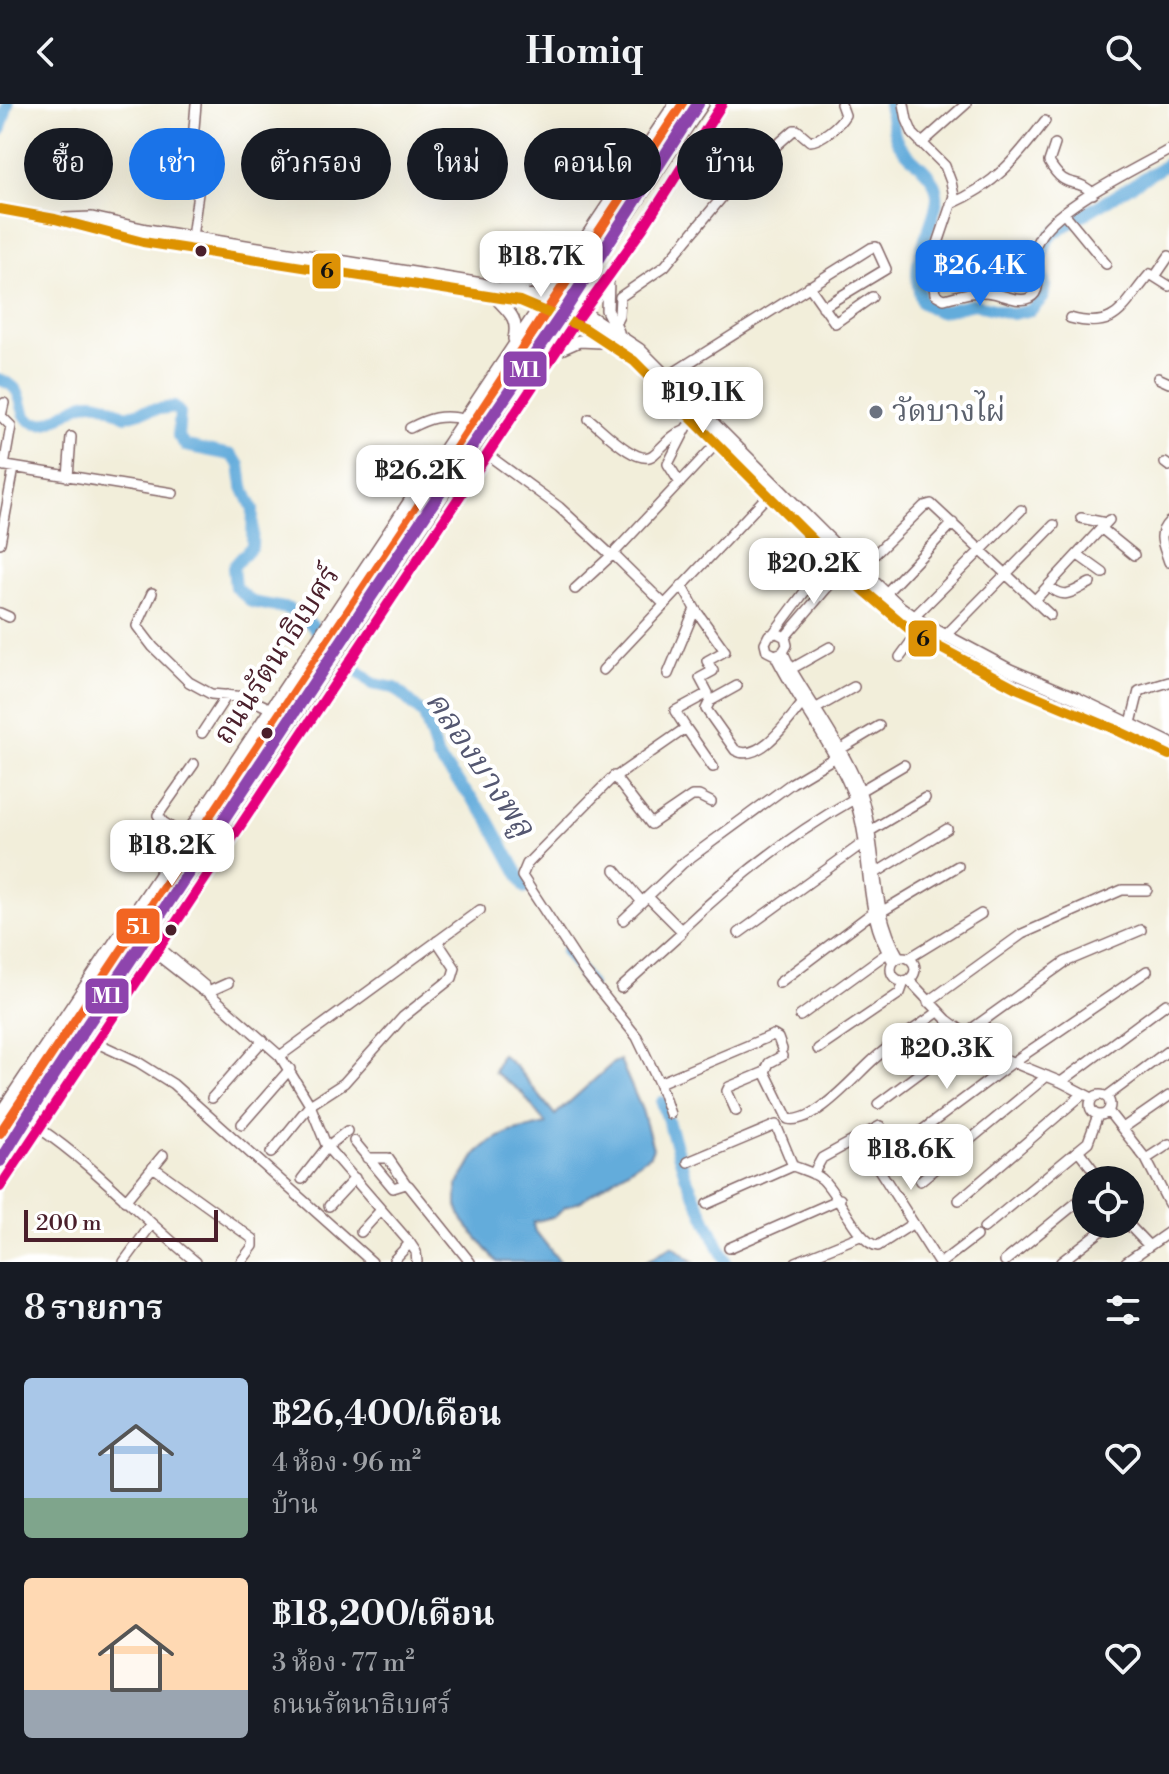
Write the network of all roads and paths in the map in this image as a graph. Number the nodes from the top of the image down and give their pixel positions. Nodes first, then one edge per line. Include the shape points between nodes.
1 (196, 104) edge
2 (675, 104) edge
3 (683, 104) edge
4 (703, 104) edge
5 (725, 104) edge
6 (841, 104) edge
7 (904, 104) edge
8 (966, 104) edge
9 (1045, 121) dead end
10 (194, 128) edge
11 (921, 144) junction
12 (1055, 144) dead end
13 (1169, 150) edge
14 (1093, 194) junction
15 (197, 200) edge
16 (951, 204) junction
17 (0, 209) edge
18 (1066, 215) junction
19 (55, 219) junction
20 (589, 230) junction
21 (192, 237) junction
22 (578, 249) junction
23 (190, 250) junction
24 (627, 251) junction
25 (1169, 256) edge
26 (1106, 264) dead end
27 (1156, 275) junction
28 (609, 276) junction
29 (482, 284) junction
30 (809, 286) junction
31 (1169, 286) edge
32 (495, 297) junction
33 (872, 297) dead end
34 (541, 304) junction
35 (823, 307) junction
36 (583, 313) junction
37 (1070, 318) dead end
38 (575, 323) junction
39 (613, 329) junction
40 (602, 340) junction
41 (556, 353) junction
42 (501, 364) junction
43 (668, 376) junction
44 (1158, 378) dead end
45 (1169, 383) edge
46 (486, 386) junction
47 (4, 403) dead end
48 (517, 411) junction
49 (463, 419) junction
50 (589, 419) dead end
51 (694, 420) junction
52 (410, 428) dead end
53 (684, 430) junction
54 (71, 437) dead end
55 (717, 443) junction
56 (488, 455) junction
57 (6, 466) edge
58 (68, 477) junction
59 (680, 483) junction
60 (173, 493) dead end
61 (769, 494) junction
62 (1021, 510) dead end
63 (1081, 518) dead end
64 (1169, 522) edge
65 (953, 523) junction
66 (1106, 524) junction
67 (1054, 525) dead end
68 (0, 543) edge
69 (981, 549) junction
70 (612, 554) junction
71 (1078, 555) junction
72 (1134, 555) dead end
73 (830, 558) junction
74 (1169, 562) edge
75 (860, 569) junction
76 (842, 570) junction
77 (1103, 573) dead end
78 (1006, 574) junction
79 (1090, 583) dead end
80 (809, 584) junction
81 (682, 585) junction
82 (1049, 586) junction
83 (575, 589) dead end
84 (152, 593) dead end
85 (886, 593) junction
86 (821, 594) junction
87 (1035, 600) junction
88 (664, 604) junction
89 (695, 609) junction
90 (1050, 615) dead end
91 (914, 617) junction
92 (773, 634) junction
93 (916, 635) junction
94 (785, 637) junction
95 (944, 637) junction
96 (830, 647) dead end
97 (779, 654) junction
98 (900, 657) dead end
99 (791, 669) junction
100 (603, 670) dead end
101 (668, 674) dead end
102 (1169, 682) edge
103 (737, 686) dead end
104 (854, 687) dead end
105 (227, 695) junction
106 (802, 704) junction
107 (271, 709) junction
108 (815, 709) junction
109 (1131, 723) junction
110 (879, 726) dead end
111 (686, 728) junction
112 (202, 733) dead end
113 (1169, 743) edge
114 (836, 754) junction
115 (1169, 755) edge
116 (194, 764) dead end
117 (904, 765) dead end
118 (713, 767) dead end
119 (617, 776) junction
120 (857, 795) junction
121 (925, 798) dead end
122 (711, 802) dead end
123 (194, 824) junction
124 (947, 829) dead end
125 (870, 831) junction
126 (185, 837) junction
127 (867, 844) junction
128 (224, 854) junction
129 (958, 866) dead end
130 (615, 870) dead end
131 (874, 874) junction
132 (1147, 890) dead end
133 (645, 900) junction
134 (480, 910) dead end
135 (876, 913) junction
136 (981, 914) dead end
137 (623, 920) dead end
138 (681, 930) junction
139 (1141, 930) dead end
140 (739, 933) dead end
141 (437, 941) junction
142 (158, 951) junction
143 (887, 953) junction
144 (900, 959) junction
145 (1147, 971) dead end
146 (907, 981) junction
147 (228, 983) dead end
148 (779, 983) dead end
149 (98, 987) junction
150 (621, 988) dead end
151 (207, 992) junction
152 (112, 996) junction
153 (928, 1002) junction
154 (1166, 1004) dead end
155 (938, 1012) junction
156 (800, 1016) dead end
157 (966, 1035) junction
158 (263, 1040) junction
159 (97, 1043) junction
160 (818, 1049) dead end
161 (1169, 1050) edge
162 (280, 1056) junction
163 (1012, 1063) junction
164 (290, 1069) junction
165 (765, 1072) junction
166 (1047, 1076) junction
167 (1061, 1082) junction
168 (659, 1083) junction
169 (1088, 1096) junction
170 (1169, 1096) edge
171 (1106, 1097) junction
172 (212, 1098) dead end
173 (878, 1104) dead end
174 (310, 1105) junction
175 (736, 1111) dead end
176 (1103, 1113) junction
177 (0, 1114) edge
178 (670, 1114) dead end
179 (242, 1124) dead end
180 (880, 1126) dead end
181 (39, 1128) junction
182 (1123, 1128) junction
183 (347, 1131) dead end
184 (0, 1133) edge
185 (859, 1138) junction
186 (354, 1141) dead end
187 (1169, 1144) edge
188 (901, 1146) dead end
189 (327, 1147) junction
190 (1078, 1150) junction
191 (271, 1153) dead end
192 (163, 1155) dead end
193 (367, 1158) junction
194 (1146, 1159) junction
195 (688, 1162) dead end
196 (0, 1163) edge
197 (793, 1166) junction
198 (1090, 1166) edge
199 (153, 1167) junction
200 (813, 1174) junction
201 (355, 1178) junction
202 (302, 1179) dead end
203 (920, 1181) dead end
204 (406, 1184) junction
205 (0, 1187) edge
206 (1166, 1192) edge
207 (840, 1199) junction
208 (959, 1200) dead end
209 (125, 1201) junction
210 (707, 1204) dead end
211 (1169, 1204) edge
212 (329, 1206) dead end
213 (1072, 1206) edge
214 (381, 1210) junction
215 (912, 1224) junction
216 (151, 1225) junction
217 (361, 1232) dead end
218 (1169, 1232) edge
219 (860, 1236) junction
220 (1092, 1238) edge
221 (1141, 1238) edge
222 (410, 1243) junction
223 (1149, 1246) junction
224 (729, 1248) dead end
225 (394, 1260) dead end
226 (1005, 1261) edge
227 (124, 1262) edge
228 (196, 1262) edge
229 (241, 1262) edge
230 (372, 1262) edge
231 (417, 1262) edge
232 (470, 1262) edge
233 (796, 1262) edge
234 (940, 1262) edge
235 (1061, 1262) edge
236 (1126, 1262) edge

1 - 10 street
2 - 20 main road, ถนนรัตนาธิเบศร์
3 - 149 main road, ถนนรัตนาธิเบศร์, bridge
4 - 152 main road, ถนนรัตนาธิเบศร์, bridge
5 - 24 main road
6 - 39 street via 842,120 817,140 794,130 733,184 665,266 620,297
7 - 11 street
8 - 11 street
9 - 16 street via 1006,171
11 - 16 street via 945,166 954,196
12 - 14 street via 1049,162 1055,173 1063,182
13 - 14 street
14 - 18 street
15 - 21 street
16 - 18 street via 931,264 935,294 944,299 975,291 1029,298 1037,283 1035,245 1049,224
17 - 19 main road
18 - 26 street
19 - 21 main road via 92,218
19 - 23 main road
20 - 22 main road, ถนนรัตนาธิเบศร์
20 - 24 main road via 586,245 592,256 608,260
21 - 23 main road
21 - 29 main road
22 - 29 main road via 537,282 512,287
22 - 34 main road, ถนนรัตนาธิเบศร์
23 - 32 main road
24 - 28 main road
25 - 27 street
27 - 31 street
27 - 37 street via 1150,274 1109,320 1089,324
28 - 36 main road
28 - 39 main road via 606,299
29 - 34 main road
30 - 35 street
30 - 35 street via 876,247 886,269
30 - 43 street
32 - 34 main road
32 - 42 main road via 510,311 517,328
33 - 35 street via 835,323
34 - 36 main road
34 - 38 main road
34 - 42 main road, ถนนรัตนาธิเบศร์
36 - 38 main road
36 - 39 main road
38 - 40 main road
38 - 41 main road
39 - 40 main road
39 - 43 main road
40 - 41 main road via 571,343
40 - 51 main road via 634,361
41 - 48 main road
42 - 46 main road, ถนนรัตนาธิเบศร์
43 - 75 main road
44 - 45 street
46 - 48 main road via 501,374 515,378 524,394
46 - 49 main road, ถนนรัตนาธิเบศร์
47 - 57 street via 1,416 11,426
48 - 56 main road
49 - 52 street via 429,418
49 - 107 main road, ถนนรัตนาธิเบศร์
50 - 53 street via 643,459
51 - 53 street
51 - 55 main road
53 - 59 street via 668,464
54 - 58 street
55 - 59 street
55 - 61 main road
56 - 70 street
56 - 128 main road
57 - 58 street
57 - 68 street
58 - 60 street
59 - 70 street
61 - 73 main road
61 - 81 street
62 - 69 street
63 - 66 street
64 - 74 street via 1160,536
65 - 69 street
65 - 75 street via 928,504
65 - 85 street
66 - 71 street
66 - 72 street
67 - 78 street
69 - 78 street
69 - 91 street
70 - 83 street
70 - 88 street
71 - 77 street
71 - 82 street
73 - 76 main road
73 - 80 street
75 - 85 main road
76 - 86 street
76 - 93 main road
78 - 87 street
78 - 95 street
79 - 82 street via 1064,595
80 - 86 street
80 - 92 street
81 - 88 street
81 - 89 street
82 - 87 street
84 - 105 street via 137,626 140,633 189,682 211,694
85 - 91 main road
86 - 94 street
87 - 90 street
88 - 100 street
89 - 101 street
89 - 111 street via 725,651 707,661 713,671 700,678 708,693 675,711
91 - 95 main road
92 - 94 street
92 - 97 street via 765,643 767,651
93 - 98 street
93 - 115 main road via 1016,688
94 - 97 street via 787,645
95 - 109 main road
96 - 99 street
97 - 99 street
97 - 106 street
99 - 108 street
102 - 109 street via 1139,691
103 - 106 street via 710,701 706,709 742,754 762,746
104 - 108 street
105 - 107 street
105 - 112 street
106 - 114 street
107 - 123 main road, ถนนรัตนาธิเบศร์
108 - 114 street
109 - 113 main road
110 - 114 street
111 - 118 street
111 - 119 street
114 - 120 street
114 - 133 street via 683,863
116 - 126 street via 158,815
117 - 120 street
119 - 122 street via 651,824 692,796
119 - 168 street via 605,782 527,864 522,876 584,971 637,1037
120 - 125 street
120 - 127 street
120 - 138 street via 712,900
121 - 125 street
123 - 126 main road, ถนนรัตนาธิเบศร์
123 - 149 main road
124 - 131 street
125 - 127 street
126 - 177 main road, ถนนรัตนาธิเบศร์
127 - 131 street
127 - 135 street
127 - 140 street
128 - 142 main road
128 - 152 main road
129 - 135 street
130 - 133 street
131 - 135 street
132 - 153 street via 1122,890 1022,934
133 - 137 street
133 - 138 street
134 - 141 street
135 - 143 street
135 - 144 street
135 - 148 street
136 - 144 street
138 - 150 street
139 - 157 street via 1065,962
141 - 162 street
141 - 174 street via 455,968 452,978 403,1017 344,1083
142 - 151 street
142 - 159 main road
143 - 144 street
143 - 156 street
144 - 146 street via 915,972
144 - 146 street via 890,967 892,976
145 - 163 street
146 - 153 street
146 - 160 street via 897,996
147 - 151 street
149 - 184 main road, ถนนรัตนาธิเบศร์
151 - 158 street
152 - 196 main road, ถนนรัตนาธิเบศร์
153 - 155 street
154 - 167 street
155 - 157 street
155 - 165 street via 873,1060 833,1100 796,1120 788,1119
157 - 163 street
157 - 173 street
158 - 162 street
158 - 172 street
159 - 181 main road
159 - 230 street via 173,1084
161 - 171 street
162 - 164 street
163 - 166 street
163 - 188 street
164 - 174 street
164 - 179 street
165 - 168 street via 782,1052 773,1035
165 - 175 street via 729,1087
166 - 167 street
166 - 203 street
167 - 169 street
168 - 178 street
169 - 171 street
169 - 176 street via 1090,1110
169 - 208 street
170 - 182 street
171 - 176 street via 1110,1104
174 - 189 street
174 - 191 street
176 - 182 street
176 - 190 street
180 - 185 street
181 - 205 main road
181 - 209 street
182 - 194 street
183 - 189 street
185 - 200 street via 822,1158
185 - 215 street
186 - 193 street
187 - 194 street
189 - 201 street
189 - 202 street
190 - 198 street
190 - 234 street
192 - 199 street
193 - 204 street via 388,1158
193 - 204 street via 393,1188
194 - 206 street
195 - 197 street via 776,1125
197 - 200 street
197 - 210 street
199 - 209 street
199 - 229 street via 253,1239
200 - 207 street
201 - 212 street
201 - 214 street
204 - 232 street
206 - 211 street
207 - 219 street
207 - 224 street
209 - 216 street
213 - 226 street
214 - 217 street
214 - 222 street
215 - 219 street via 878,1246
215 - 234 street
216 - 227 street
216 - 228 street
218 - 223 street
219 - 233 street
220 - 235 street
221 - 223 street
222 - 225 street
222 - 231 street
223 - 236 street

